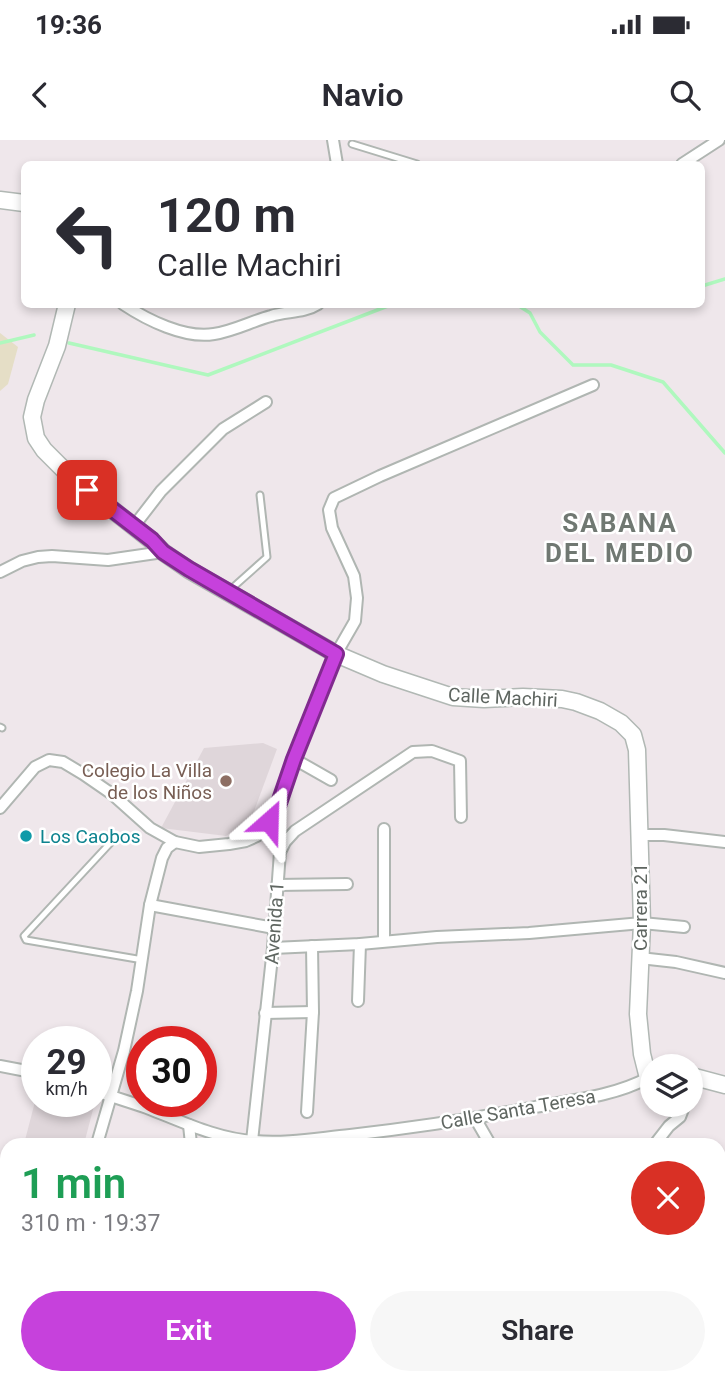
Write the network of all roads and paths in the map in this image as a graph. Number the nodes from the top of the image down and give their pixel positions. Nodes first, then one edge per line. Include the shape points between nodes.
1 (333, 140) edge
2 (719, 140) edge
3 (352, 144) dead end
4 (336, 161) edge
5 (407, 161) edge
6 (687, 161) edge
7 (0, 200) edge
8 (21, 203) edge
9 (66, 308) edge
10 (129, 308) edge
11 (312, 308) edge
12 (593, 385) dead end
13 (266, 402) dead end
14 (260, 495) dead end
15 (134, 526) junction
16 (163, 552) junction
17 (0, 572) edge
18 (228, 592) junction
19 (336, 654) junction
20 (633, 735) joint
21 (294, 759) junction
22 (331, 780) dead end
23 (0, 808) edge
24 (461, 817) dead end
25 (384, 829) dead end
26 (639, 835) junction
27 (114, 839) dead end
28 (175, 842) junction
29 (725, 842) edge
30 (347, 884) dead end
31 (277, 885) junction
32 (150, 905) junction
33 (642, 923) junction
34 (684, 927) dead end
35 (275, 928) junction
36 (384, 942) junction
37 (360, 944) junction
38 (312, 946) junction
39 (273, 948) junction
40 (640, 958) junction
41 (143, 960) junction
42 (725, 973) edge
43 (358, 1001) dead end
44 (313, 1012) junction
45 (265, 1013) junction
46 (642, 1054) edge
47 (0, 1066) edge
48 (21, 1070) edge
49 (703, 1082) edge
50 (640, 1083) edge
51 (725, 1085) edge
52 (112, 1093) edge
53 (112, 1096) edge
54 (307, 1112) dead end
55 (105, 1117) edge
56 (680, 1117) edge
57 (475, 1118) junction
58 (189, 1125) junction
59 (380, 1131) junction
60 (99, 1138) edge
61 (190, 1138) edge
62 (238, 1138) edge
63 (252, 1138) edge
64 (323, 1138) edge
65 (383, 1138) edge
66 (487, 1138) edge
67 (660, 1138) edge

1 - 4 street
2 - 6 street
3 - 5 lane
7 - 8 street
9 - 15 street, Calle Machiri via 32,416 36,438 72,478
10 - 11 street via 164,327 212,335
12 - 19 street via 334,498 329,510 332,528 354,576 357,598 355,621
13 - 15 street via 223,429
14 - 18 lane via 267,557
15 - 16 street, Calle Machiri
16 - 17 street via 108,560 38,557
16 - 18 street, Calle Machiri
18 - 19 street, Calle Machiri
19 - 20 street, Calle Machiri via 453,697 576,702 600,710
19 - 21 street
20 - 26 street, Carrera 21
21 - 22 street
21 - 28 street via 278,806 257,836 199,847
23 - 28 street via 35,766 49,760 63,762 112,794 149,828
24 - 31 street, Avenida 1 via 460,761 432,751 413,752 295,831 280,852
25 - 36 street
26 - 29 street
26 - 33 street, Carrera 21
27 - 41 lane via 24,936 26,940
28 - 32 street via 162,858
30 - 31 street
31 - 35 street, Avenida 1
32 - 35 street
32 - 41 street
33 - 34 street
33 - 36 street via 437,942
33 - 40 street, Carrera 21
35 - 39 street, Avenida 1
36 - 37 street
37 - 38 street
37 - 43 street
38 - 39 street
38 - 44 street
39 - 45 street, Avenida 1
40 - 42 street
40 - 46 street, Carrera 21
41 - 52 street
44 - 45 street
44 - 54 street
45 - 63 street, Avenida 1
47 - 48 street
49 - 51 street
50 - 57 street, Calle Santa Teresa
53 - 58 street, Calle Santa Teresa
55 - 60 street
56 - 67 street
57 - 59 street, Calle Santa Teresa
57 - 66 street
58 - 61 street
58 - 62 street, Calle Santa Teresa
59 - 64 street, Calle Santa Teresa
59 - 65 street

